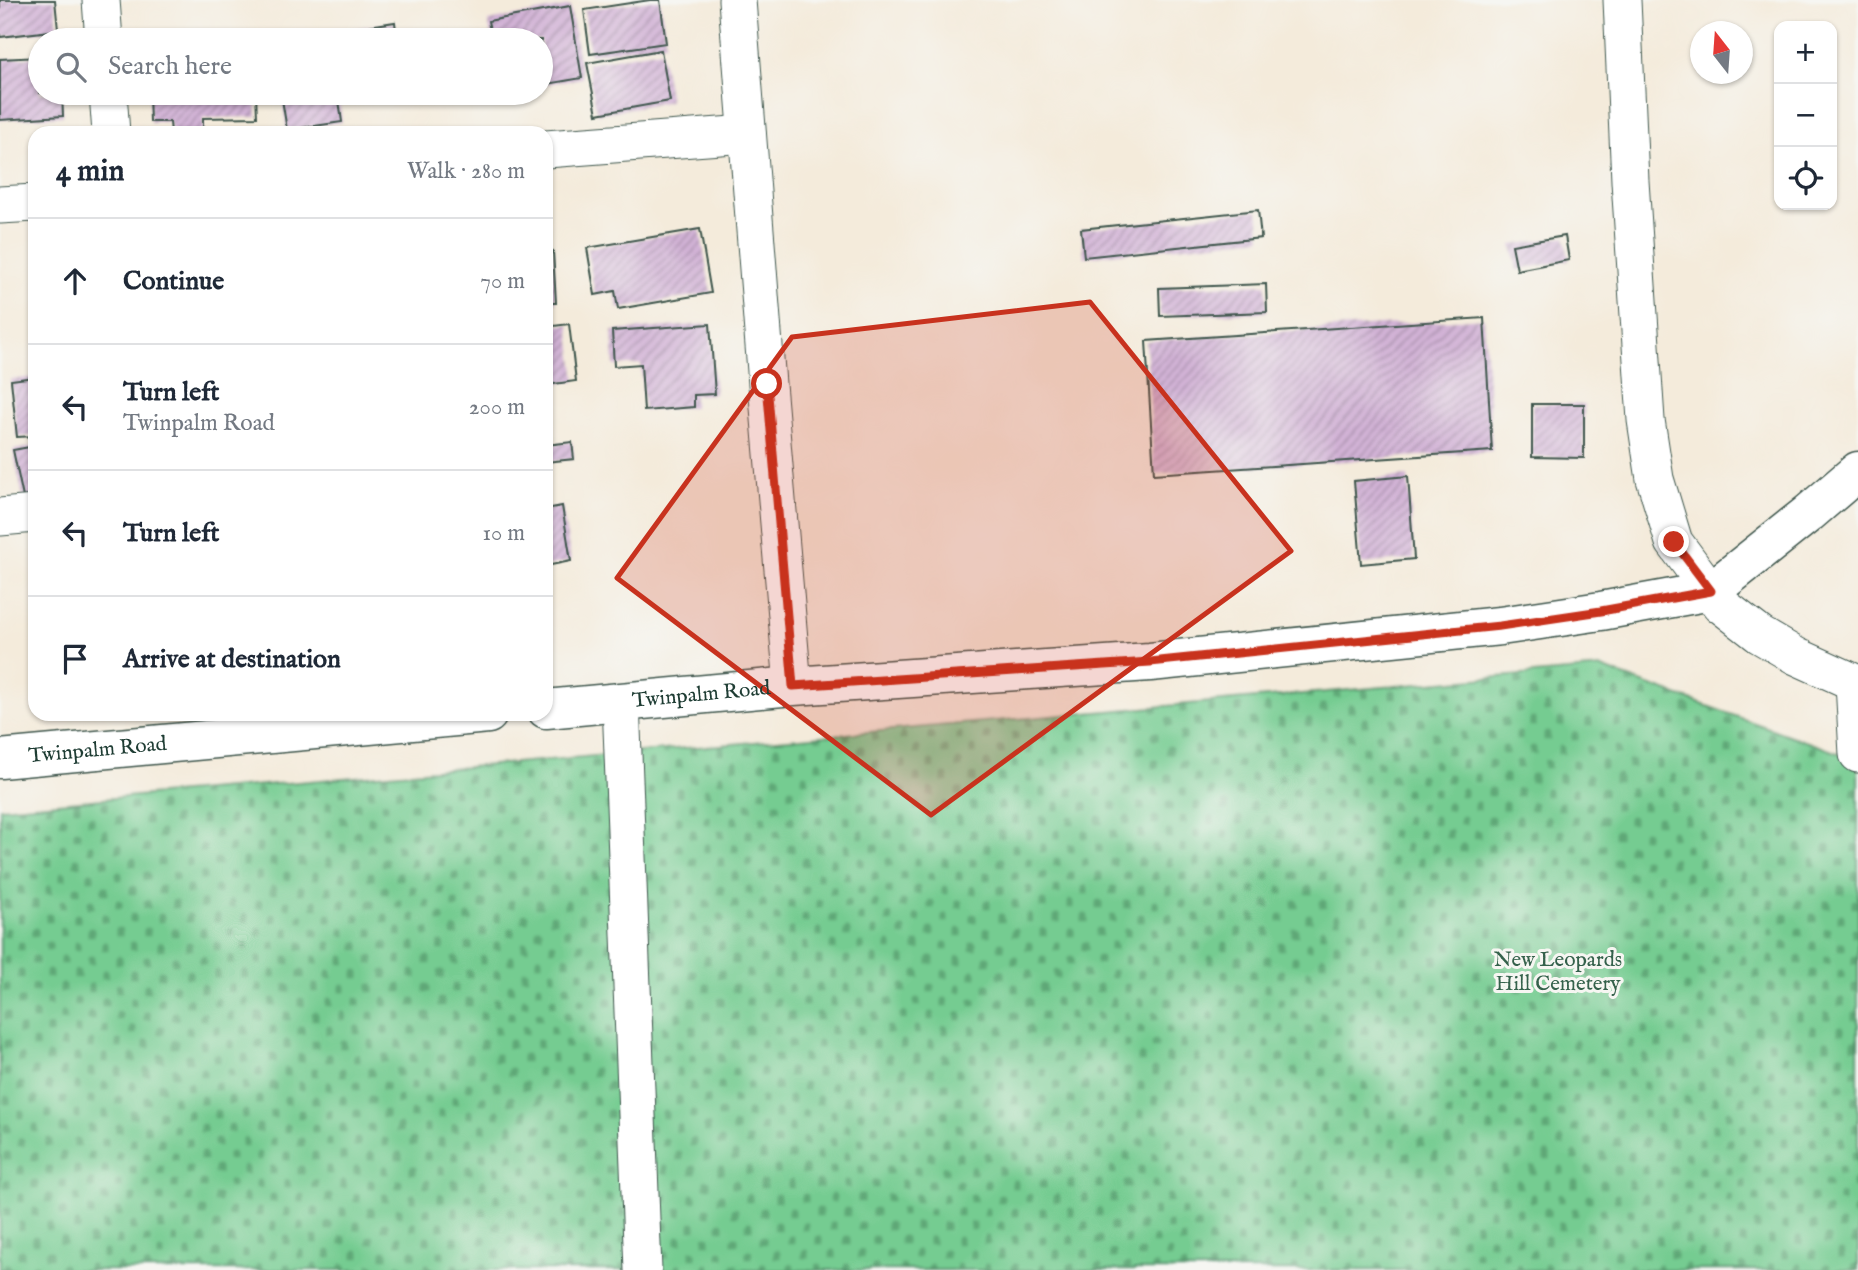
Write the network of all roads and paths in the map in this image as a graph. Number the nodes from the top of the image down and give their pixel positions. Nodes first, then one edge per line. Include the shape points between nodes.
1 (101, 0) edge
2 (737, 0) edge
3 (1622, 0) edge
4 (103, 28) edge
5 (109, 105) edge
6 (110, 126) edge
7 (747, 134) junction
8 (553, 148) edge
9 (28, 203) edge
10 (0, 205) edge
11 (1858, 471) edge
12 (28, 515) edge
13 (0, 517) edge
14 (1711, 591) junction
15 (1856, 683) edge
16 (793, 686) junction
17 (621, 702) junction
18 (553, 708) edge
19 (412, 721) edge
20 (1858, 754) edge
21 (0, 759) edge
22 (643, 1270) edge

1 - 4 street
2 - 7 street
3 - 14 street via 1646,420 1655,479 1674,542
5 - 6 street
7 - 8 street
7 - 16 street
9 - 10 street
11 - 14 main road, Twinpalm Road
12 - 13 street
14 - 15 street via 1720,604 1760,635
14 - 16 main road, Twinpalm Road via 1500,626 1150,662
15 - 20 street
16 - 17 main road, Twinpalm Road
17 - 18 main road, Twinpalm Road
17 - 22 street
19 - 21 main road, Twinpalm Road

